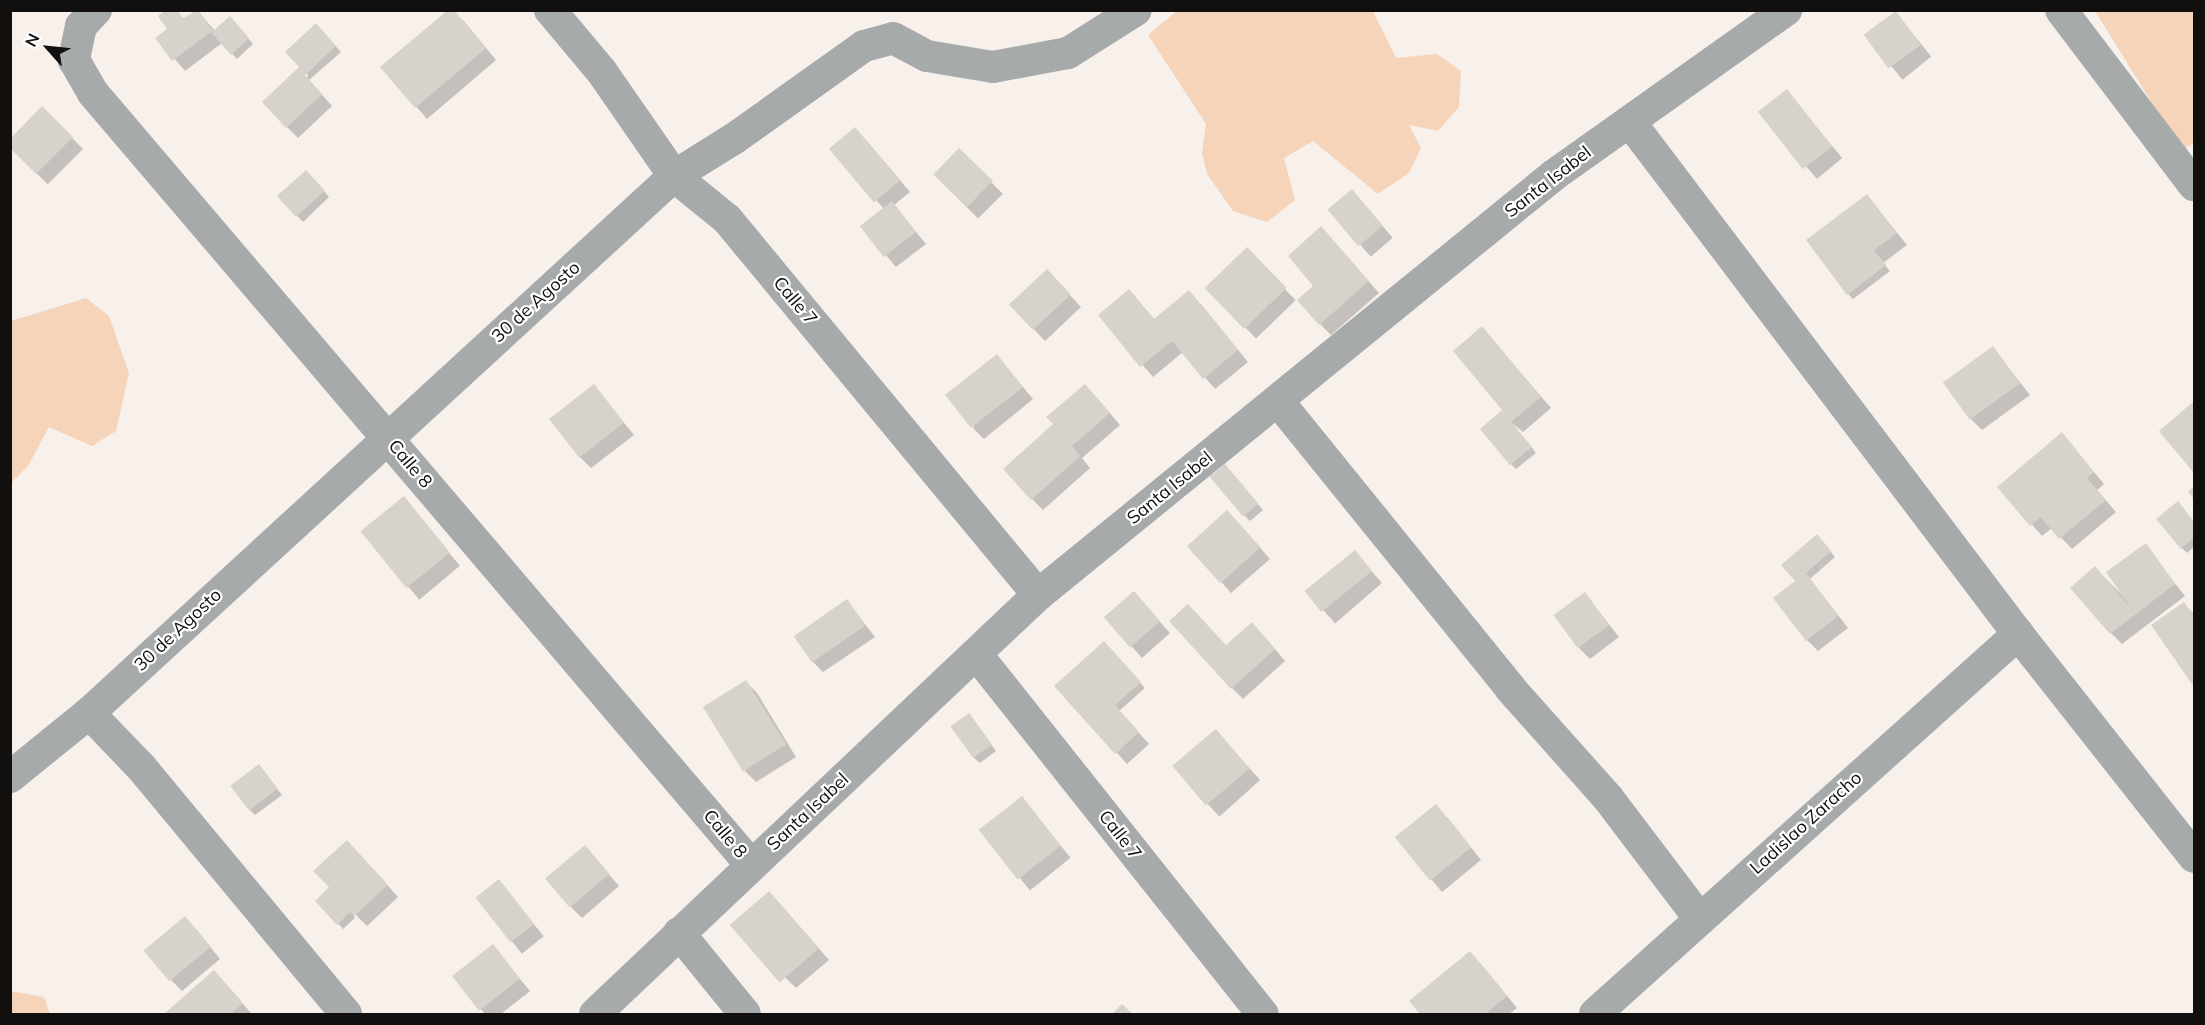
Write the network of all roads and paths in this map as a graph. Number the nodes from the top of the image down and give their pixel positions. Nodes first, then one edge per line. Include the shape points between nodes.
1 (96, 10) edge
2 (550, 10) edge
3 (1136, 10) edge
4 (1786, 10) edge
5 (2061, 10) edge
6 (1630, 122) junction
7 (674, 176) junction
8 (2194, 185) edge
9 (1278, 401) junction
10 (387, 436) junction
11 (1038, 595) junction
12 (2018, 634) junction
13 (977, 655) junction
14 (88, 713) junction
15 (10, 777) edge
16 (2184, 821) edge
17 (2194, 857) edge
18 (751, 865) junction
19 (1700, 919) junction
20 (679, 933) junction
21 (346, 1014) edge
22 (595, 1014) edge
23 (745, 1014) edge
24 (1263, 1014) edge
25 (1595, 1014) edge

1 - 10 street, Calle 8 via 81,26 74,60 93,93
2 - 7 street, Calle 7 via 602,72
3 - 7 street, 30 de Agosto via 1068,53 993,67 927,56 893,38 864,46 735,138
4 - 6 street, Santa Isabel
5 - 8 street
6 - 9 street, Santa Isabel via 1554,175
6 - 12 street
7 - 10 street, 30 de Agosto
7 - 11 street, Calle 7 via 726,219
9 - 11 street, Santa Isabel
9 - 19 street via 1510,688 1608,798
10 - 14 street, 30 de Agosto
10 - 18 street, Calle 8
11 - 13 street, Santa Isabel
12 - 16 street
12 - 19 street, Ladislao Zaracho
13 - 18 street, Santa Isabel
13 - 24 street, Calle 7
14 - 15 street, 30 de Agosto
14 - 21 street via 141,767
16 - 17 street
18 - 20 street, Santa Isabel
19 - 25 street, Ladislao Zaracho
20 - 22 street, Santa Isabel
20 - 23 street

